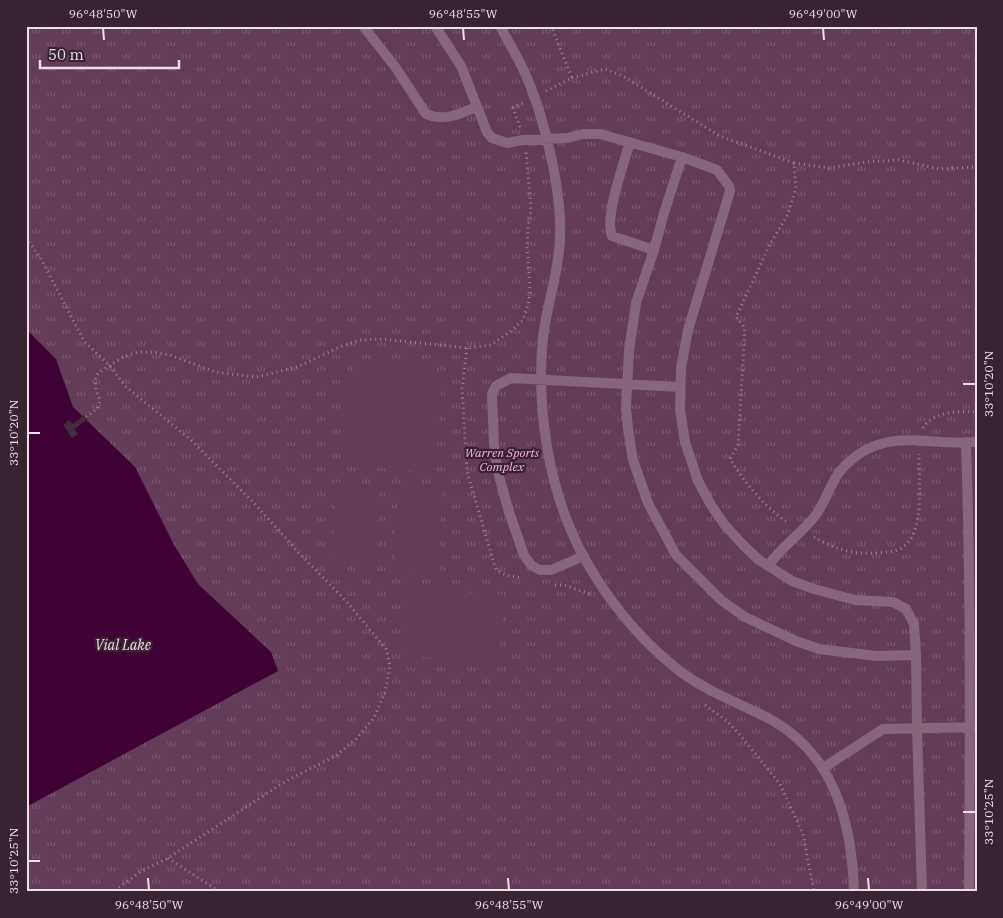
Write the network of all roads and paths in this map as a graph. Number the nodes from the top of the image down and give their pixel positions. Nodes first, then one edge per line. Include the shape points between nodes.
1 (363, 26) edge
2 (435, 26) edge
3 (500, 26) edge
4 (551, 26) edge
5 (534, 98) junction
6 (476, 107) junction
7 (547, 139) junction
8 (524, 140) junction
9 (630, 142) junction
10 (682, 157) junction
11 (794, 163) dead end
12 (977, 167) edge
13 (26, 238) edge
14 (654, 250) junction
15 (110, 366) junction
16 (542, 380) junction
17 (627, 384) junction
18 (679, 387) junction
19 (86, 417) dead end
20 (971, 442) edge
21 (584, 556) junction
22 (768, 566) junction
23 (916, 654) junction
24 (916, 727) junction
25 (974, 727) edge
26 (823, 768) junction
27 (168, 858) junction
28 (113, 892) edge
29 (220, 892) edge
30 (854, 892) edge
31 (922, 892) edge
32 (969, 892) edge

1 - 6 lane via 426,114 434,118 450,117
2 - 6 lane via 461,66
3 - 5 lane via 525,73
4 - 5 path via 572,78
5 - 7 lane
5 - 8 path via 513,108
6 - 8 lane via 486,132 492,138 507,144
7 - 8 lane
7 - 9 lane via 600,134
7 - 16 lane via 557,188 560,236 543,335
8 - 15 path via 531,210 526,248 529,301 523,320 491,345 467,348 382,339 360,340 298,367 256,377 215,372 154,352 138,352
9 - 10 lane
9 - 14 lane via 612,207 610,232 612,236
10 - 14 lane
10 - 18 lane via 717,170 730,191 688,330
11 - 12 path via 828,168 899,160 939,169
13 - 15 path via 40,257 84,341
14 - 17 lane via 636,304
15 - 19 path via 98,373 95,380 100,400 98,408
15 - 27 path via 125,386 198,447 347,602 386,649 390,666 385,692 374,718 356,739 338,754 286,781
16 - 17 lane
16 - 21 lane via 544,426 554,485 568,525
16 - 21 lane via 511,378 496,386 492,394 499,476 524,555 532,565 540,570 551,570
17 - 18 lane
17 - 23 lane via 626,407 632,460 648,502 676,555 721,600 745,617 819,649 876,656
18 - 22 lane via 685,442 698,481 724,524
20 - 22 lane via 902,439 881,442 856,456 840,471 814,517
20 - 25 lane via 969,521
21 - 26 lane via 601,587 624,616 678,670 714,693 772,720 803,743
22 - 23 lane via 792,581 814,589 855,600 893,602 906,608 914,624
23 - 24 lane
24 - 25 lane
24 - 26 lane via 883,729
24 - 31 lane
25 - 32 lane
26 - 30 lane via 838,798 849,834
27 - 28 path via 140,872
27 - 29 path

